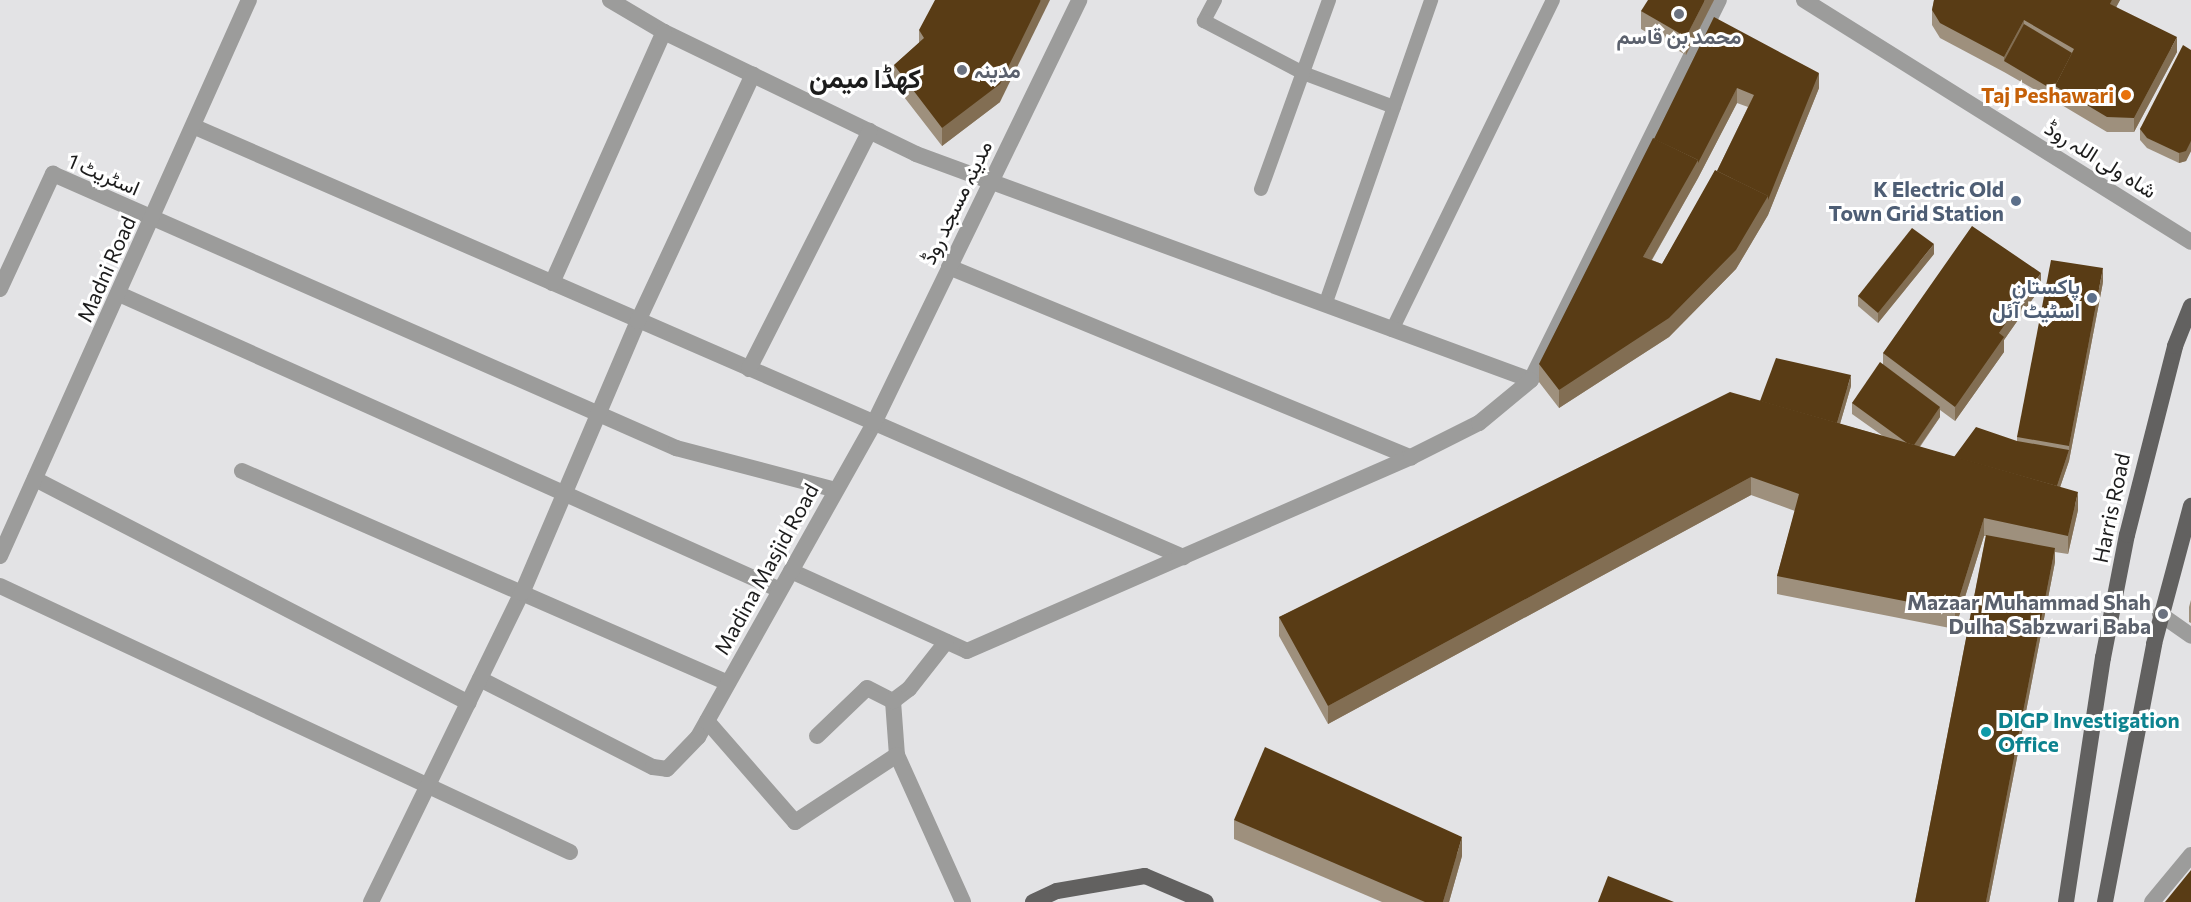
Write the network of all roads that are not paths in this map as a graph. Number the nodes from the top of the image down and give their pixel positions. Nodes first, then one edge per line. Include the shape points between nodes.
1 (249, 0) edge
2 (610, 0) edge
3 (1079, 0) edge
4 (1215, 0) edge
5 (1329, 0) edge
6 (1431, 0) edge
7 (1553, 0) edge
8 (1719, 0) edge
9 (1804, 0) edge
10 (664, 32) junction
11 (753, 74) junction
12 (1303, 74) junction
13 (1394, 107) junction
14 (195, 127) junction
15 (870, 131) junction
16 (990, 184) junction
17 (1261, 189) dead end
18 (153, 220) junction
19 (2191, 242) edge
20 (949, 267) junction
21 (552, 283) junction
22 (0, 289) edge
23 (119, 294) junction
24 (1325, 305) junction
25 (2191, 306) edge
26 (638, 321) junction
27 (1392, 330) junction
28 (749, 369) junction
29 (1531, 380) junction
30 (599, 414) junction
31 (874, 423) junction
32 (1411, 457) junction
33 (242, 471) dead end
34 (35, 479) junction
35 (836, 490) junction
36 (566, 494) junction
37 (2191, 506) edge
38 (0, 556) edge
39 (1183, 557) junction
40 (790, 571) junction
41 (0, 586) edge
42 (780, 590) junction
43 (522, 593) junction
44 (2160, 614) junction
45 (2191, 636) edge
46 (946, 642) junction
47 (480, 679) junction
48 (728, 683) junction
49 (893, 701) junction
50 (469, 703) junction
51 (707, 721) junction
52 (817, 736) dead end
53 (900, 761) junction
54 (429, 786) junction
55 (570, 852) dead end
56 (2191, 855) edge
57 (959, 894) edge
58 (371, 902) edge
59 (1033, 902) edge
60 (1206, 902) edge
61 (2066, 902) edge
62 (2105, 902) edge
63 (2152, 902) edge

1 - 14 street, Madni Road
2 - 10 street
3 - 16 street, مدینہ مسجد روڈ
4 - 12 lane via 1204,21
5 - 12 lane
6 - 13 lane
7 - 27 lane
8 - 29 street
9 - 19 street, شاہ ولی اللہ روڈ
10 - 11 street
10 - 21 street
11 - 15 street
11 - 26 street
12 - 13 lane
12 - 17 lane
13 - 24 lane
14 - 18 street, Madni Road
14 - 21 street
15 - 16 street
15 - 28 street
16 - 20 street, مدینہ مسجد روڈ
16 - 24 street
18 - 22 street, اسٹریٹ 1 via 53,174
18 - 23 street, Madni Road
18 - 30 street
20 - 31 street, مدینہ مسجد روڈ
20 - 32 street
21 - 26 street
23 - 34 street, Madni Road
23 - 36 street
24 - 27 street
25 - 61 main road, Harris Road via 2172,356 2127,535 2103,658
26 - 28 street
26 - 30 street
27 - 29 street
28 - 31 street
29 - 32 street via 1479,423
30 - 35 street via 676,448
30 - 36 street
31 - 35 street, Madina Masjid Road
31 - 39 street
32 - 39 street
33 - 43 street
34 - 38 street, Madni Road
34 - 50 street
35 - 40 street, Madina Masjid Road
36 - 42 street
36 - 43 street
37 - 44 main road
39 - 46 street via 967,651
40 - 42 street, Madina Masjid Road
40 - 46 street
41 - 54 street
42 - 48 street, Madina Masjid Road
43 - 47 street
43 - 48 street
44 - 45 street
44 - 62 main road
46 - 49 street via 909,689
47 - 50 street
47 - 51 street, Madina Masjid Road via 653,767 667,769 698,737
48 - 51 street, Madina Masjid Road
49 - 52 street via 867,688
49 - 53 street
50 - 54 street
51 - 53 street via 795,822
53 - 57 street
54 - 55 street
54 - 58 street
56 - 63 street
59 - 60 main road via 1057,891 1145,876

